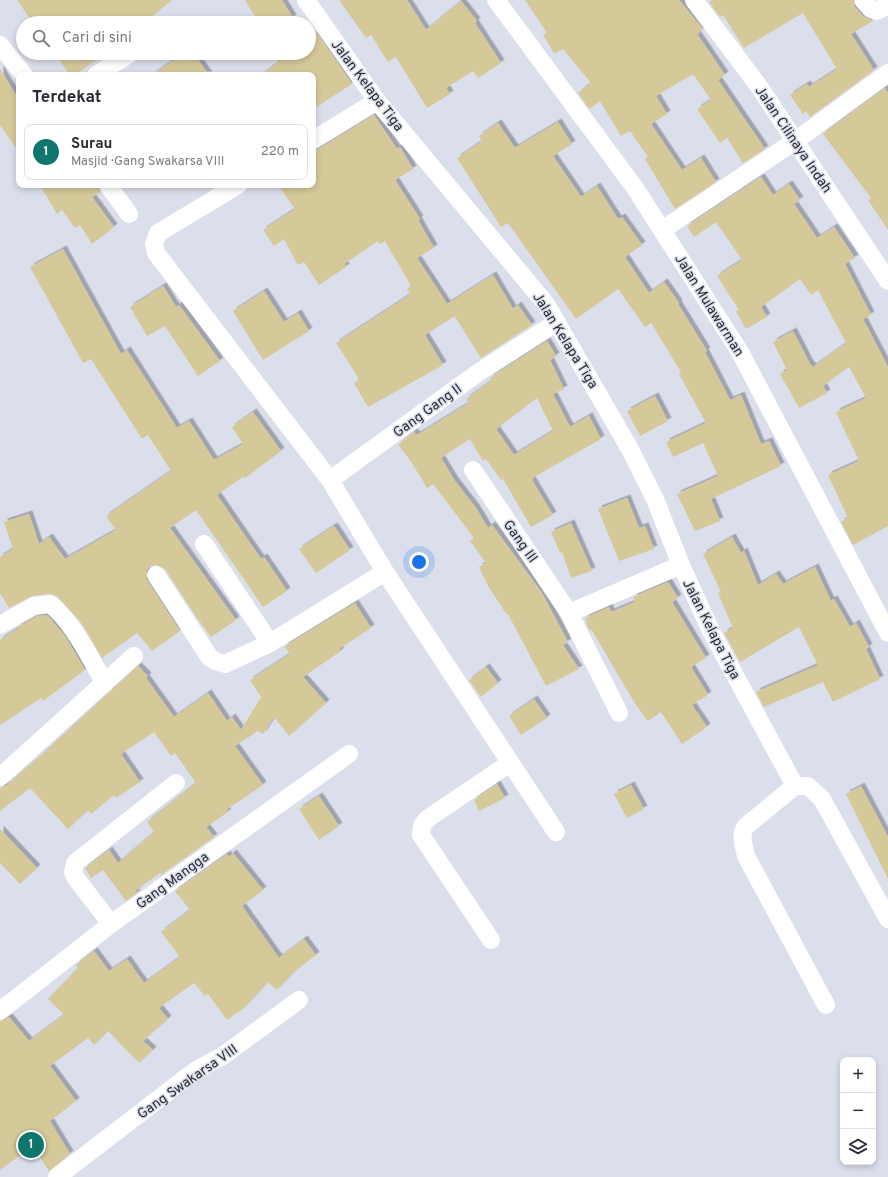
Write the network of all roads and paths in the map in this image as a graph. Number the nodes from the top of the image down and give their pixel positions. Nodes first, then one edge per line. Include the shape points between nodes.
1 (306, 0) edge
2 (496, 0) edge
3 (694, 0) edge
4 (863, 0) edge
5 (888, 6) edge
6 (0, 45) edge
7 (120, 60) edge
8 (22, 72) edge
9 (101, 72) edge
10 (888, 73) edge
11 (377, 101) junction
12 (316, 138) edge
13 (795, 141) junction
14 (110, 188) edge
15 (233, 188) edge
16 (129, 214) dead end
17 (662, 230) junction
18 (888, 281) edge
19 (557, 322) junction
20 (473, 470) dead end
21 (330, 480) junction
22 (204, 544) dead end
23 (681, 566) junction
24 (385, 572) junction
25 (156, 575) dead end
26 (569, 613) junction
27 (0, 625) edge
28 (888, 633) edge
29 (270, 643) junction
30 (134, 656) dead end
31 (105, 683) junction
32 (619, 713) dead end
33 (349, 754) dead end
34 (510, 763) junction
35 (0, 777) edge
36 (176, 783) dead end
37 (795, 786) junction
38 (556, 832) dead end
39 (888, 919) edge
40 (111, 924) junction
41 (491, 940) dead end
42 (299, 1000) dead end
43 (826, 1005) dead end
44 (0, 1011) edge
45 (57, 1177) edge

1 - 11 street, Jalan Kelapa Tiga
2 - 17 street, Jalan Mulawarman via 635,188
3 - 13 street, Jalan Cilinaya Indah via 758,85
4 - 5 street via 876,11
6 - 8 street
7 - 9 street
10 - 13 street
11 - 12 street
11 - 19 street, Jalan Kelapa Tiga via 546,304
13 - 17 street
13 - 18 street, Jalan Cilinaya Indah
14 - 16 street
15 - 21 street via 158,233 154,244 156,253
17 - 28 street, Jalan Mulawarman via 755,378
19 - 21 street, Gang Gang II via 479,372
19 - 23 street, Jalan Kelapa Tiga via 638,464 655,499
20 - 26 street, Gang III
21 - 24 street
22 - 29 street
23 - 26 street
23 - 37 street, Jalan Kelapa Tiga via 712,631
24 - 29 street
24 - 34 street
25 - 29 street via 210,658 215,661 225,664
26 - 32 street, Gang III
27 - 31 street via 34,606 50,604 59,611 77,636
30 - 31 street
31 - 35 street
33 - 40 street, Gang Mangga
34 - 38 street
34 - 41 street via 427,819 422,826 421,835
36 - 40 street via 75,863 75,877
37 - 39 street via 808,786 822,799
37 - 43 street via 746,826 742,836 746,856
40 - 44 street, Gang Mangga
42 - 45 street, Gang Swakarsa VIII via 224,1055 195,1071

